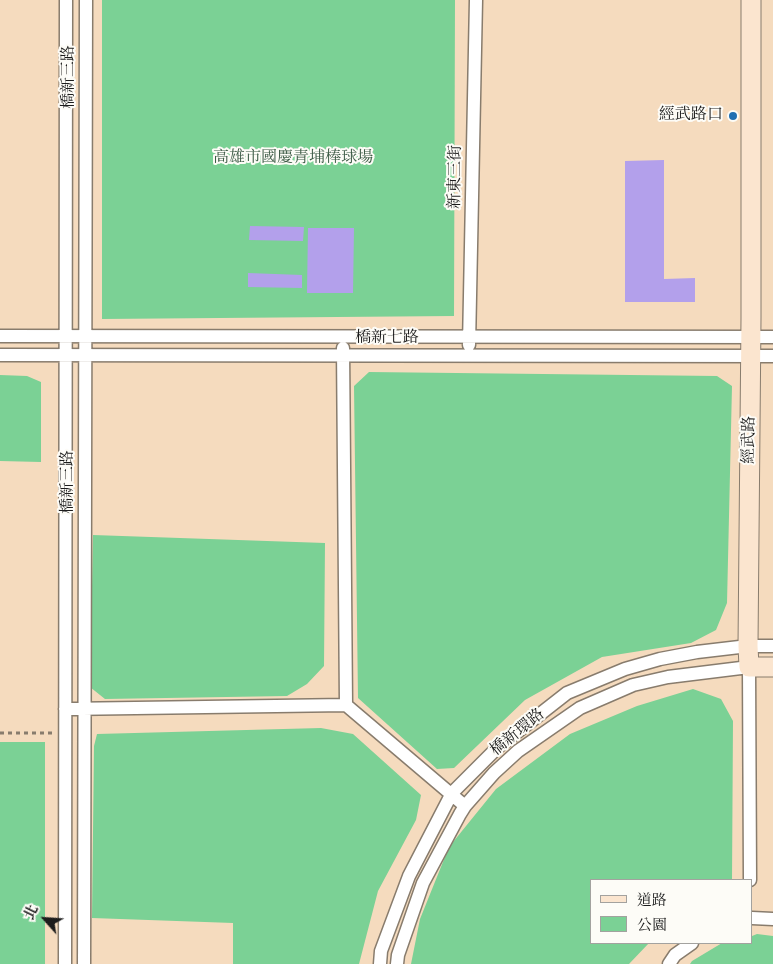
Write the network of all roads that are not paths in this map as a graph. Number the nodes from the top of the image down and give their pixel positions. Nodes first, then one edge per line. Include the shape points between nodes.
1 (66, 0) edge
2 (86, 0) edge
3 (476, 0) edge
4 (751, 0) edge
5 (0, 336) edge
6 (66, 336) junction
7 (86, 336) junction
8 (343, 337) junction
9 (470, 337) junction
10 (773, 338) edge
11 (751, 346) junction
12 (0, 354) edge
13 (66, 354) junction
14 (86, 354) junction
15 (343, 355) junction
16 (469, 355) junction
17 (773, 356) edge
18 (748, 646) junction
19 (773, 646) edge
20 (749, 667) junction
21 (773, 667) edge
22 (346, 706) junction
23 (65, 709) junction
24 (84, 709) junction
25 (452, 793) junction
26 (466, 806) junction
27 (750, 879) edge
28 (753, 918) edge
29 (773, 919) edge
30 (691, 944) edge
31 (65, 964) edge
32 (84, 964) edge
33 (380, 964) edge
34 (397, 964) edge
35 (669, 964) edge

1 - 6 street, 橋新三路
2 - 7 street, 橋新三路
3 - 9 street, 新東三街
4 - 11 street, 經武路
5 - 6 street, 橋新七路
6 - 7 street, 橋新七路
6 - 13 street, 橋新三路
7 - 8 street, 橋新七路
7 - 14 street, 橋新三路
8 - 9 street, 橋新七路
8 - 15 street
9 - 11 street, 橋新七路
9 - 16 street, 新東三街
10 - 11 street, 橋新七路
11 - 16 street, 橋新七路
11 - 17 street, 橋新七路
11 - 18 street, 經武路
12 - 13 street, 橋新七路
13 - 14 street, 橋新七路
13 - 23 street, 橋新三路
14 - 15 street, 橋新七路
14 - 24 street, 橋新三路
15 - 16 street, 橋新七路
15 - 22 street
18 - 19 street, 橋新環路
18 - 20 street, 經武路
18 - 25 street, 橋新環路 via 660,659 625,669 567,693 498,747
20 - 21 street, 橋新環路
20 - 26 street, 橋新環路 via 668,677 633,685 580,708 518,752 494,773
20 - 27 street, 經武路
22 - 24 street
22 - 25 street
23 - 24 street
23 - 31 street, 橋新三路
24 - 32 street, 橋新三路
25 - 26 street
25 - 33 street, 橋新環路 via 409,876 381,951
26 - 34 street, 橋新環路 via 423,883
28 - 29 street
30 - 35 street via 675,955

